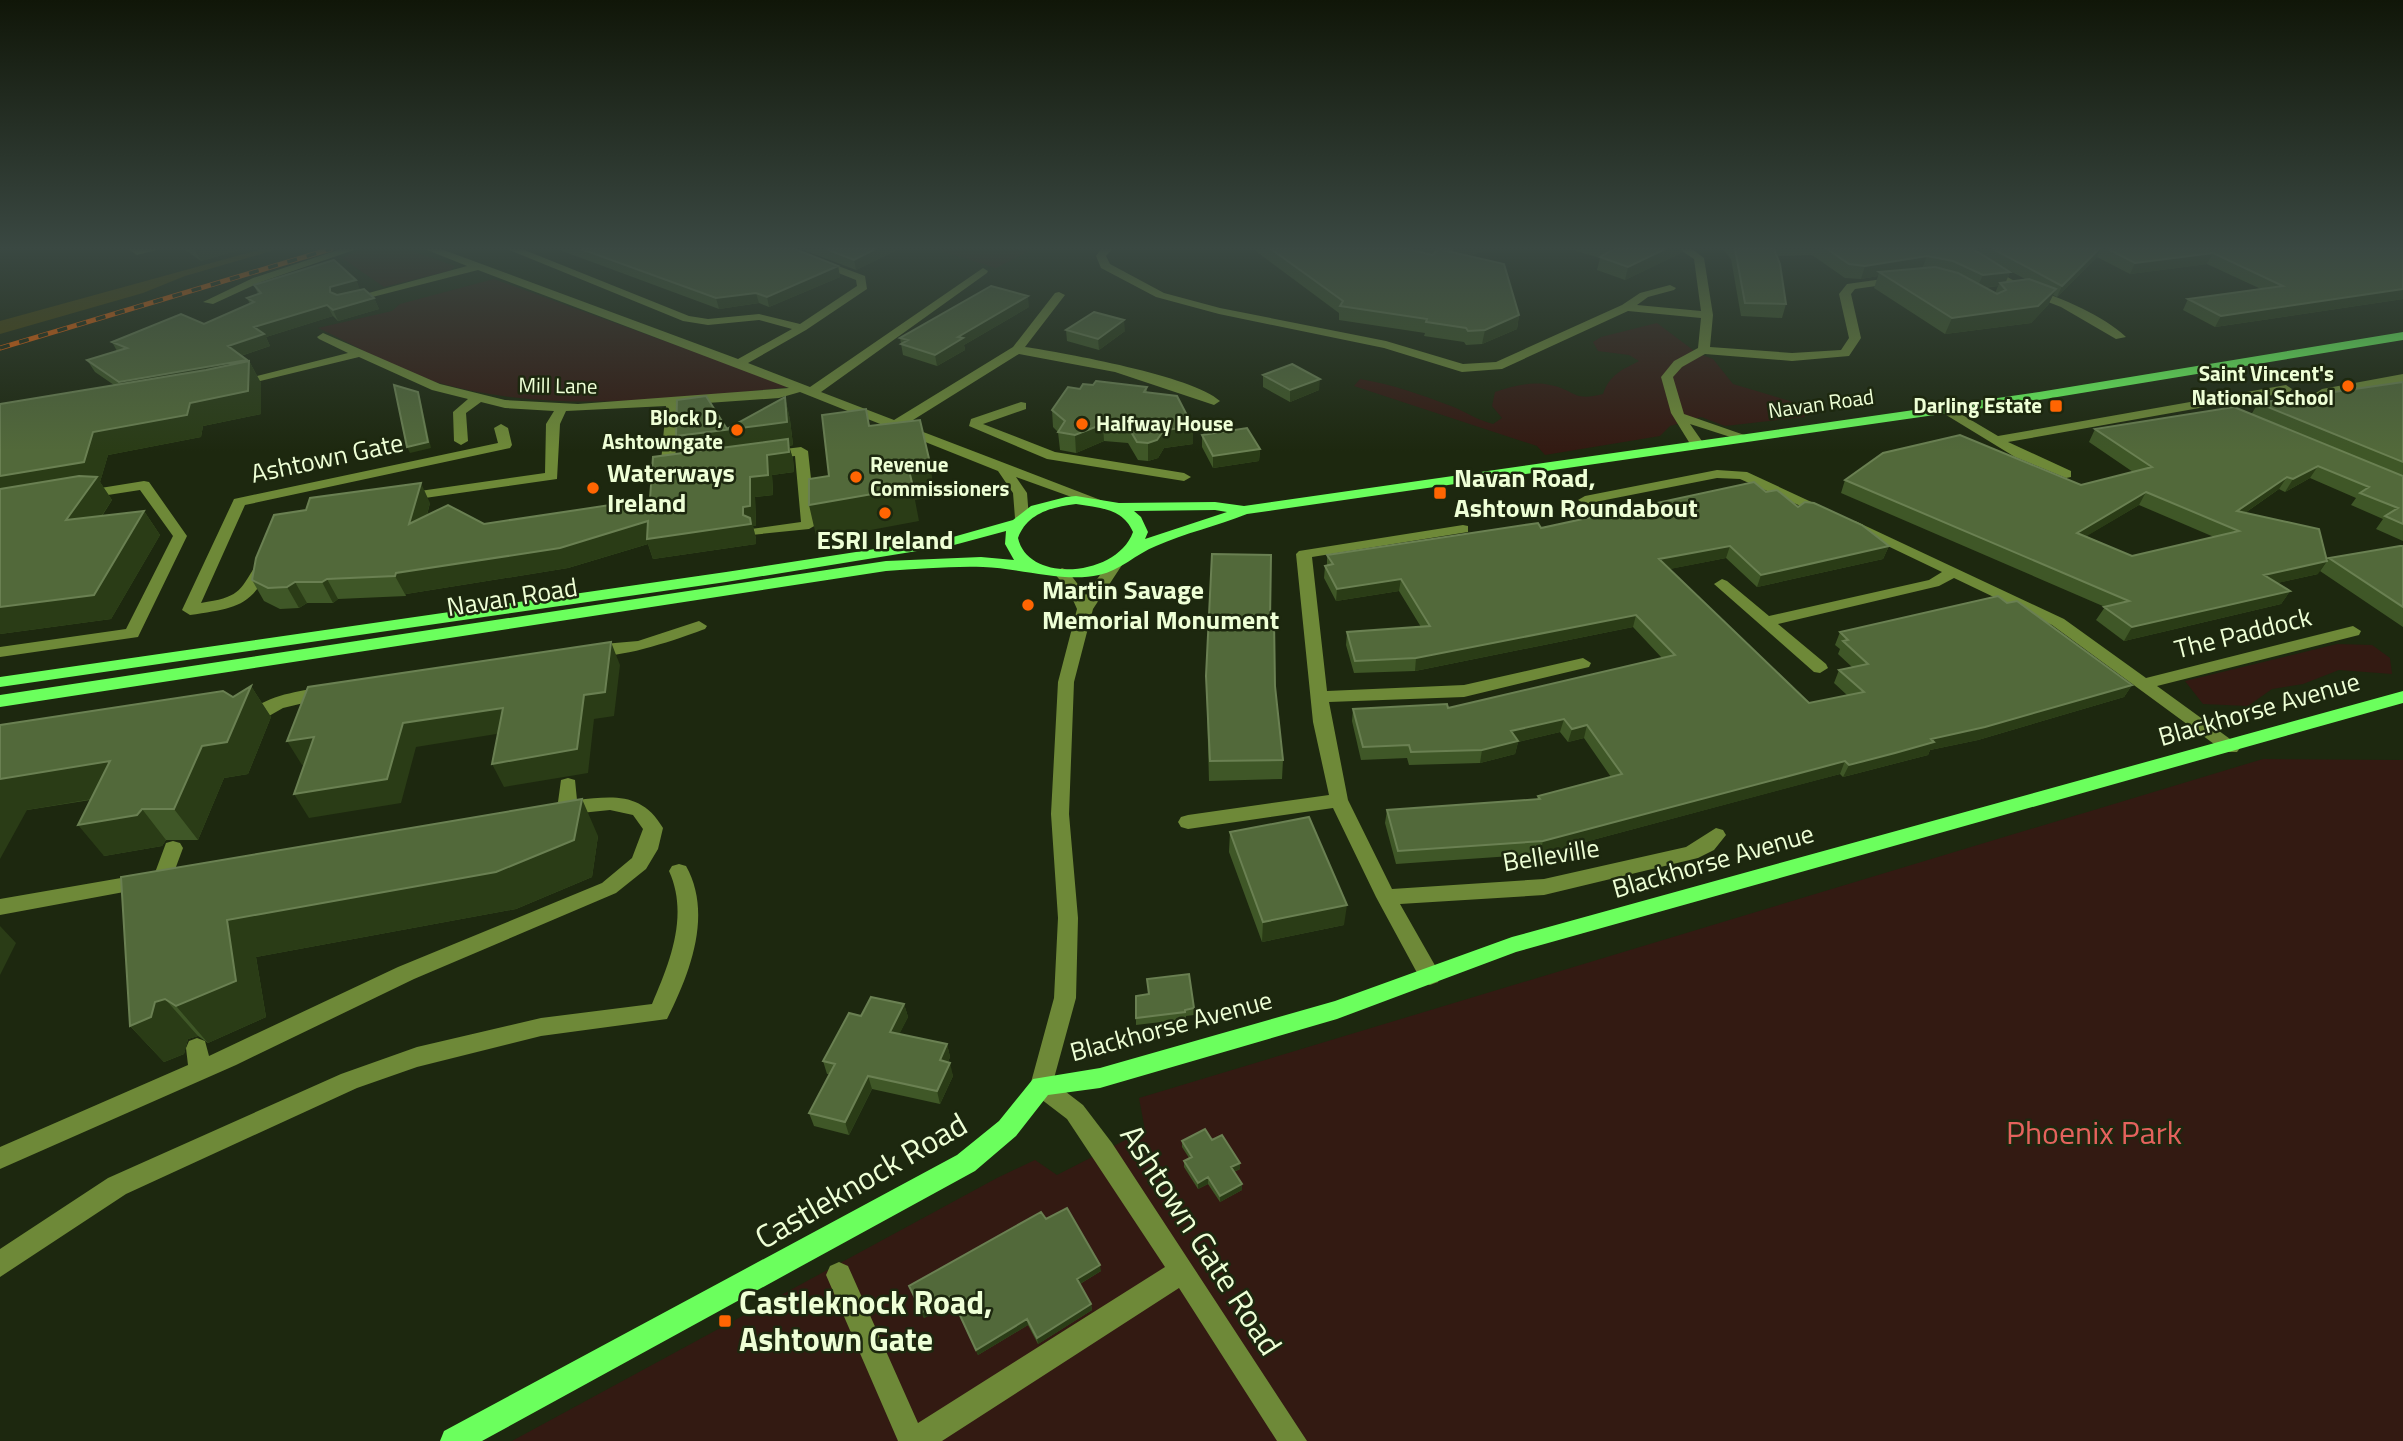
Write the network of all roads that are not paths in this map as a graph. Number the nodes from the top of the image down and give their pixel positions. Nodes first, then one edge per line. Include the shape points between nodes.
1 (612, 316) edge
2 (680, 316) edge
3 (819, 316) edge
4 (916, 316) edge
5 (1043, 316) edge
6 (1245, 316) edge
7 (1606, 316) edge
8 (1707, 316) edge
9 (1850, 316) edge
10 (2083, 316) edge
11 (802, 328) junction
12 (323, 337) dead end
13 (2120, 337) dead end
14 (2403, 337) edge
15 (1017, 350) junction
16 (1703, 350) junction
17 (358, 354) junction
18 (740, 363) junction
19 (2403, 378) edge
20 (218, 386) edge
21 (2286, 389) dead end
22 (808, 390) junction
23 (2322, 393) edge
24 (479, 397) junction
25 (673, 401) junction
26 (1214, 401) dead end
27 (2202, 403) junction
28 (1021, 406) dead end
29 (562, 407) junction
30 (1944, 410) junction
31 (2225, 413) edge
32 (1682, 416) junction
33 (896, 425) junction
34 (501, 428) dead end
35 (984, 430) junction
36 (1746, 438) junction
37 (1995, 440) junction
38 (461, 441) dead end
39 (1697, 444) junction
40 (955, 448) junction
41 (750, 457) edge
42 (700, 463) edge
43 (1003, 468) junction
44 (2066, 474) dead end
45 (1184, 477) dead end
46 (66, 498) edge
47 (384, 500) edge
48 (1096, 500) junction
49 (1585, 500) dead end
50 (1120, 507) junction
51 (1244, 510) junction
52 (1019, 521) junction
53 (1463, 529) dead end
54 (756, 532) dead end
55 (1135, 550) junction
56 (268, 554) edge
57 (1114, 565) junction
58 (1034, 566) junction
59 (1062, 573) junction
60 (1952, 573) junction
61 (1722, 584) dead end
62 (1085, 609) junction
63 (1765, 622) junction
64 (699, 626) dead end
65 (2353, 631) dead end
66 (579, 650) edge
67 (0, 652) edge
68 (1583, 663) dead end
69 (1820, 668) dead end
70 (0, 682) edge
71 (2146, 683) junction
72 (346, 688) edge
73 (1321, 697) junction
74 (2403, 697) edge
75 (0, 701) edge
76 (253, 719) edge
77 (2231, 748) junction
78 (568, 785) dead end
79 (1339, 800) junction
80 (567, 807) junction
81 (535, 812) edge
82 (1188, 822) dead end
83 (1716, 835) dead end
84 (173, 848) dead end
85 (679, 871) dead end
86 (191, 873) edge
87 (163, 878) junction
88 (1386, 897) junction
89 (0, 907) edge
90 (1430, 976) junction
91 (1041, 1086) junction
92 (0, 1158) edge
93 (0, 1264) edge
94 (1183, 1271) junction
95 (839, 1275) dead end
96 (454, 1441) edge
97 (914, 1441) edge
98 (1293, 1441) edge

1 - 18 street
2 - 11 street via 709,322 759,317
3 - 11 street
4 - 22 street
5 - 15 street
6 - 7 street via 1386,345 1462,368 1498,366
8 - 16 street
9 - 16 street via 1855,338 1845,353 1819,358 1765,357
10 - 13 street
11 - 18 street
12 - 17 street, Mill Lane
14 - 30 main road, Navan Road
15 - 26 street via 1048,353 1175,386
15 - 33 street
16 - 32 street via 1678,363 1667,377 1670,398
17 - 20 street
17 - 24 street, Mill Lane via 436,387
18 - 22 street
19 - 23 street
21 - 27 street
22 - 25 street, Mill Lane
22 - 33 street
24 - 29 street, Mill Lane via 505,404
24 - 38 street via 459,412
25 - 29 street, Mill Lane
25 - 42 street via 668,461 674,467
27 - 31 street
27 - 37 street
28 - 35 street via 976,422
29 - 47 street, Ashtown Gate via 553,424 552,477
30 - 36 main road, Navan Road
30 - 37 street
32 - 36 street
32 - 39 street via 1683,426
33 - 40 street
34 - 56 street, Ashtown Gate via 505,445 239,502 190,610 236,602 253,590
35 - 40 street
35 - 45 street via 1052,456
36 - 39 main road, Navan Road
37 - 44 street
39 - 51 main road, Navan Road
40 - 43 street
41 - 54 street via 801,451 809,525
43 - 48 street
43 - 52 street via 1020,493
46 - 67 street via 144,485 180,536 132,633
48 - 50 main road
48 - 52 main road via 1061,501 1036,509
49 - 60 street, The Paddock via 1717,474 1742,475
50 - 51 main road, Navan Road
50 - 55 main road via 1140,524 1142,536
51 - 55 main road, Navan Road
52 - 58 main road via 1012,546
52 - 70 main road, Navan Road via 954,541
53 - 73 street via 1304,554
55 - 57 main road
57 - 59 main road
57 - 62 street, Castleknock Road
58 - 59 main road
58 - 75 main road, Navan Road via 981,562 886,566
59 - 62 street
60 - 63 street via 1934,583
60 - 71 street, The Paddock via 2058,622
61 - 63 street
62 - 91 street, Castleknock Road via 1066,682 1060,814 1068,918 1065,998
63 - 69 street
64 - 66 street via 640,646
65 - 71 street, The Paddock
68 - 73 street via 1464,691
71 - 77 street, The Paddock
72 - 76 street via 281,703 258,712
73 - 79 street
74 - 77 main road, Blackhorse Avenue
77 - 90 main road, Blackhorse Avenue via 1512,945
78 - 80 street
79 - 82 street
79 - 88 street
80 - 81 street
80 - 92 street via 610,803 639,810 653,828 649,850 638,867 609,888 198,1059
83 - 88 street, Belleville via 1691,853 1544,887
84 - 87 street
85 - 93 street via 688,893 687,918 675,976 659,1013 522,1031 417,1057 349,1081 117,1186
86 - 87 street
87 - 89 street
88 - 90 street
90 - 91 main road, Blackhorse Avenue via 1336,1010 1113,1074
91 - 94 street, Ashtown Gate Road via 1075,1112
91 - 96 main road, Castleknock Road via 1002,1137 967,1163
94 - 97 street
94 - 98 street, Ashtown Gate Road
95 - 97 street

